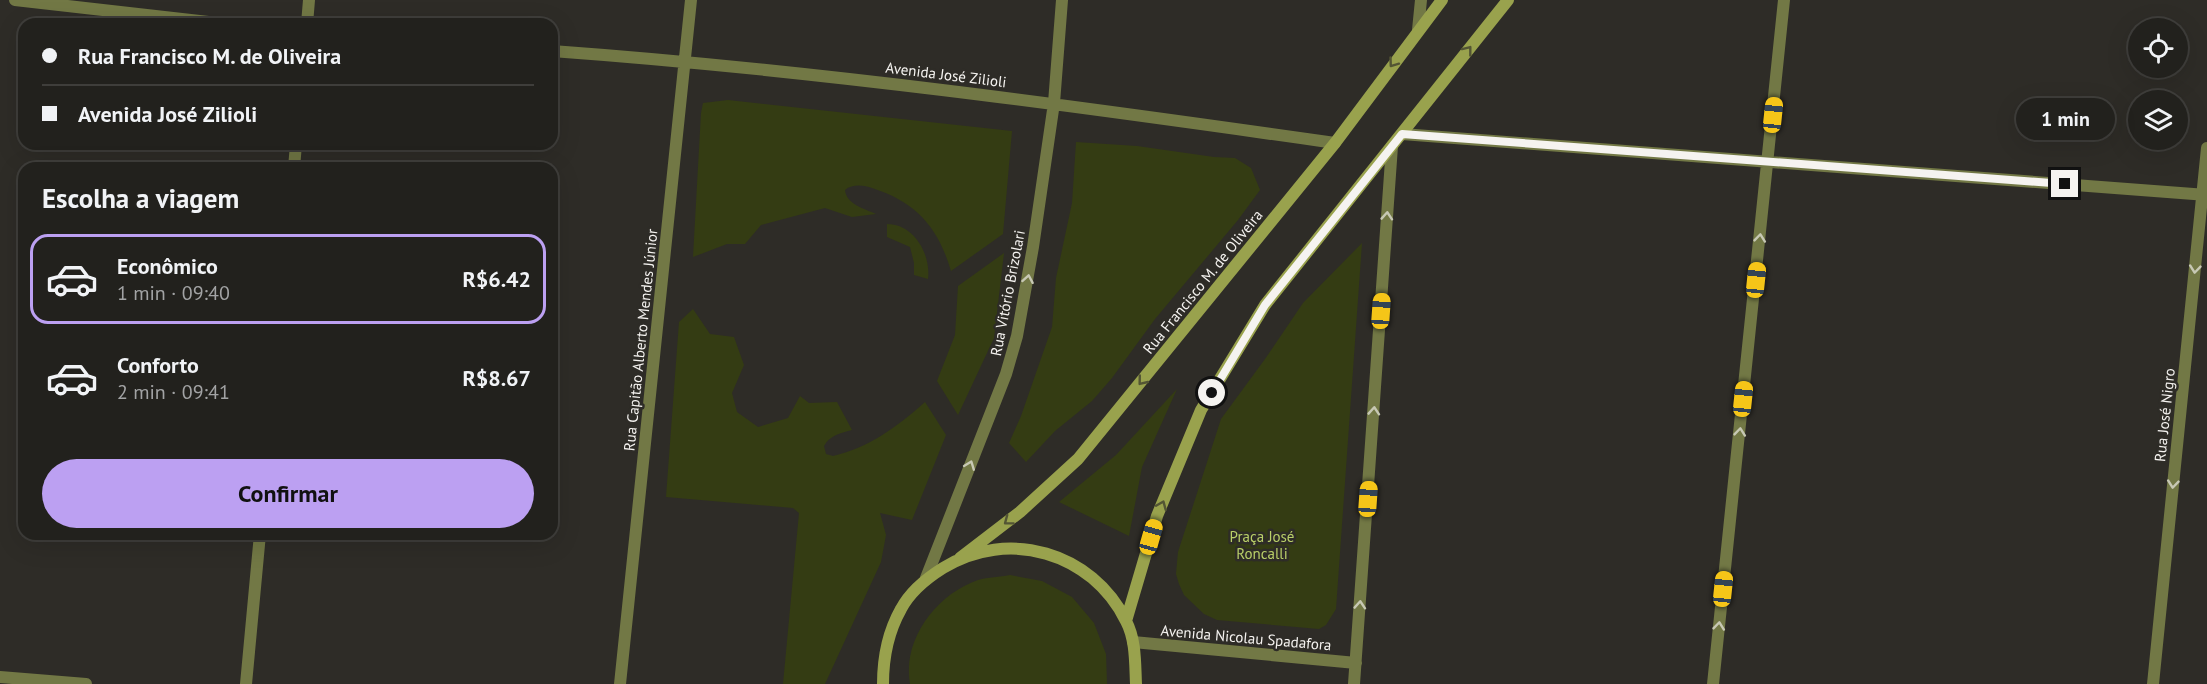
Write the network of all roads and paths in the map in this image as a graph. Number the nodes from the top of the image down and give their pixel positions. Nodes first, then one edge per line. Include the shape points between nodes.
1 (15, 0) edge
2 (309, 0) edge
3 (691, 0) edge
4 (1062, 0) edge
5 (1421, 0) edge
6 (1442, 0) edge
7 (1508, 0) edge
8 (1784, 0) edge
9 (173, 18) edge
10 (308, 18) edge
11 (1418, 30) junction
12 (558, 51) edge
13 (685, 60) junction
14 (1054, 103) junction
15 (1402, 134) junction
16 (1335, 143) junction
17 (1392, 146) junction
18 (2207, 148) edge
19 (1768, 161) junction
20 (2205, 194) edge
21 (259, 540) edge
22 (960, 558) junction
23 (926, 578) junction
24 (1126, 621) junction
25 (1133, 642) junction
26 (1356, 663) junction
27 (0, 677) edge
28 (86, 684) edge
29 (246, 684) edge
30 (620, 684) edge
31 (883, 684) edge
32 (1136, 684) edge
33 (1354, 684) edge
34 (1713, 684) edge
35 (2153, 684) edge

1 - 9 street
2 - 10 street
3 - 13 street, Rua Capitão Alberto Mendes Júnior
4 - 14 street, Rua Vitório Brizolari
5 - 11 street
6 - 11 main road, Rua Francisco M. de Oliveira
15 -> 7 main road
8 - 19 street
11 -> 16 main road, Rua Francisco M. de Oliveira
12 - 13 street, Avenida José Zilioli
13 - 14 street, Avenida José Zilioli
13 - 30 street, Rua Capitão Alberto Mendes Júnior
14 - 16 street, Avenida José Zilioli
23 -> 14 street, Rua Vitório Brizolari via 1006,374 1017,336
15 - 17 main road
15 - 19 street
16 -> 22 main road, Rua Francisco M. de Oliveira via 1078,459 1020,512
24 -> 17 main road via 1157,516 1201,410 1265,305
26 -> 17 street
18 - 20 street, Rua José Nigro
19 - 20 street
34 -> 19 street
20 -> 35 street, Rua José Nigro
21 - 29 street
22 - 23 main road
22 - 24 main road via 997,548 1036,550 1074,564 1104,588
23 - 31 main road via 901,608 886,644
24 - 25 main road
25 - 26 street, Avenida Nicolau Spadafora
25 - 32 main road
26 - 33 street
27 - 28 street

